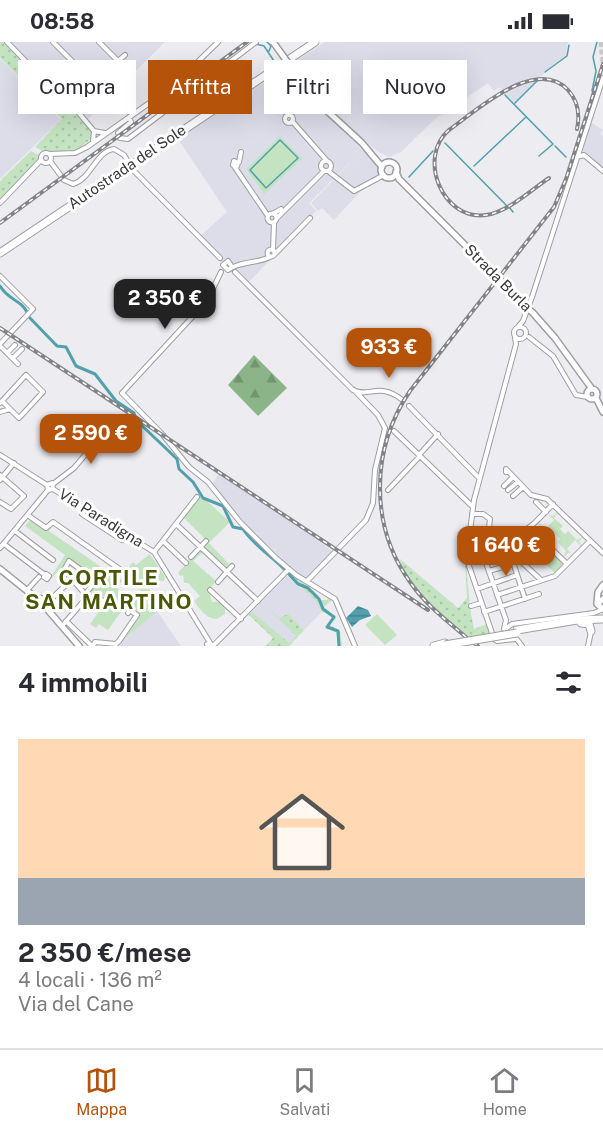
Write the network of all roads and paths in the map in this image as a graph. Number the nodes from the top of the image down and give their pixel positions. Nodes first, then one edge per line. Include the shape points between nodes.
1 (7, 42) edge
2 (54, 42) edge
3 (99, 42) edge
4 (256, 42) edge
5 (273, 42) edge
6 (309, 42) edge
7 (315, 42) edge
8 (217, 43) edge
9 (125, 55) dead end
10 (72, 60) edge
11 (603, 78) edge
12 (286, 116) dead end
13 (129, 117) junction
14 (97, 134) junction
15 (362, 143) junction
16 (581, 151) junction
17 (241, 152) dead end
18 (49, 154) junction
19 (56, 155) junction
20 (378, 160) junction
21 (47, 162) junction
22 (325, 162) junction
23 (384, 168) junction
24 (326, 169) junction
25 (603, 171) edge
26 (394, 175) junction
27 (373, 178) junction
28 (3, 201) edge
29 (272, 217) junction
30 (310, 218) dead end
31 (0, 251) edge
32 (272, 253) junction
33 (227, 267) junction
34 (0, 276) edge
35 (523, 321) junction
36 (518, 327) junction
37 (525, 335) junction
38 (515, 337) junction
39 (516, 344) junction
40 (0, 345) edge
41 (15, 345) dead end
42 (22, 349) dead end
43 (7, 353) junction
44 (13, 358) junction
45 (18, 364) dead end
46 (590, 395) junction
47 (364, 397) junction
48 (401, 399) dead end
49 (1, 402) edge
50 (409, 406) dead end
51 (10, 409) junction
52 (0, 412) edge
53 (603, 412) edge
54 (394, 431) dead end
55 (438, 434) junction
56 (79, 441) dead end
57 (0, 455) edge
58 (419, 456) junction
59 (14, 464) junction
60 (478, 471) junction
61 (508, 472) dead end
62 (1, 477) edge
63 (513, 477) junction
64 (518, 482) junction
65 (504, 486) dead end
66 (50, 487) junction
67 (523, 487) junction
68 (388, 490) dead end
69 (508, 490) dead end
70 (513, 496) dead end
71 (197, 497) dead end
72 (0, 502) edge
73 (536, 502) dead end
74 (553, 504) junction
75 (473, 507) junction
76 (546, 512) junction
77 (81, 514) dead end
78 (472, 514) junction
79 (29, 516) junction
80 (176, 524) junction
81 (530, 528) junction
82 (15, 531) junction
83 (124, 533) junction
84 (488, 534) junction
85 (512, 536) junction
86 (163, 541) junction
87 (206, 541) dead end
88 (590, 541) junction
89 (4, 543) junction
90 (201, 547) junction
91 (468, 547) junction
92 (0, 549) edge
93 (486, 549) junction
94 (154, 552) junction
95 (511, 552) junction
96 (603, 553) edge
97 (191, 557) dead end
98 (53, 560) dead end
99 (186, 563) dead end
100 (513, 564) junction
101 (567, 564) junction
102 (232, 566) dead end
103 (0, 570) edge
104 (288, 570) junction
105 (227, 572) junction
106 (489, 572) junction
107 (125, 573) dead end
108 (45, 575) dead end
109 (517, 575) junction
110 (39, 577) dead end
111 (71, 580) junction
112 (542, 580) junction
113 (308, 581) junction
114 (218, 582) dead end
115 (493, 583) junction
116 (603, 586) edge
117 (521, 587) junction
118 (477, 589) junction
119 (27, 590) junction
120 (210, 590) dead end
121 (539, 594) dead end
122 (497, 595) junction
123 (525, 599) junction
124 (603, 599) edge
125 (258, 601) junction
126 (45, 602) junction
127 (105, 603) dead end
128 (481, 603) junction
129 (597, 603) junction
130 (471, 606) dead end
131 (501, 607) junction
132 (603, 609) edge
133 (484, 612) junction
134 (128, 613) dead end
135 (591, 613) junction
136 (241, 619) junction
137 (66, 621) junction
138 (603, 621) edge
139 (569, 624) junction
140 (61, 626) junction
141 (591, 631) junction
142 (492, 633) dead end
143 (504, 636) edge
144 (211, 645) edge
145 (444, 645) edge
146 (79, 646) edge
147 (92, 646) edge
148 (354, 646) edge
149 (434, 646) edge
150 (522, 646) edge
151 (588, 646) edge

1 - 14 street
2 - 10 street
3 - 9 street via 118,61
4 - 13 street via 128,140 119,135 131,122
5 - 15 main road, Strada Burla, bridge via 312,97
6 - 31 highway, Autostrada del Sole
7 - 31 highway, Autostrada del Sole
8 - 13 street via 172,87
11 - 16 street
12 - 22 street via 292,117 291,122
13 - 14 street via 111,130
14 - 19 street via 87,147
15 - 20 main road, Strada Burla
15 - 23 main road, Strada Burla
16 - 25 street
16 - 35 street
17 - 29 street via 237,162
18 - 19 street
18 - 21 street
18 - 21 street via 43,154
19 - 21 street
20 - 23 main road, Strada Burla
20 - 27 street via 378,172
21 - 28 street via 37,166
21 - 33 street, bridge via 73,184 84,178 106,151 114,149 124,155
22 - 24 street
22 - 24 street
23 - 24 street via 354,191
23 - 26 main road, Strada Burla
23 - 26 main road, Strada Burla via 394,164
23 - 27 street
24 - 27 street via 354,189
24 - 29 street
26 - 46 main road, Strada Burla, bridge via 533,313 561,345
29 - 32 street
30 - 32 street
32 - 33 street via 257,262
33 - 47 street
33 - 104 street via 207,301 122,392
34 - 40 street via 32,307
35 - 36 street
35 - 37 street
36 - 37 street
36 - 38 street via 513,332
37 - 38 street
37 - 39 street
37 - 46 street via 553,356 576,395
38 - 39 street
39 - 60 street via 483,465
40 - 43 street
41 - 43 street
42 - 44 street
43 - 44 street
44 - 45 street
46 - 53 main road, Strada Burla
47 - 48 street via 369,390 385,390
47 - 113 street via 385,428 376,462 372,510
49 - 51 street
49 - 51 street via 26,375 43,392 19,418
50 - 55 street
51 - 52 street
54 - 58 street
55 - 58 street
55 - 60 street
56 - 66 street via 90,449
57 - 59 street, Via Paradigna
58 - 68 street
58 - 75 street
59 - 62 street
59 - 66 street, Via Paradigna
60 - 75 street
61 - 63 street
62 - 72 street via 24,494 11,509
63 - 64 street
63 - 65 street
64 - 67 street
64 - 69 street
66 - 79 street
66 - 83 street, Via Paradigna
67 - 70 street
67 - 74 street via 531,495 544,497
71 - 80 street
73 - 76 street
74 - 76 street
74 - 88 street
75 - 78 street
76 - 81 street
77 - 83 street via 121,539
78 - 84 street via 490,519
78 - 91 street
79 - 82 street
79 - 107 street via 46,528 53,522
80 - 86 street
80 - 90 street
81 - 85 street
81 - 101 street
82 - 89 street
82 - 98 street
83 - 94 street, Via Paradigna
84 - 85 street
84 - 93 street
85 - 95 street
86 - 94 street
86 - 99 street
87 - 90 street
88 - 96 street
88 - 101 street
89 - 92 street
89 - 108 street
90 - 97 street
90 - 105 street
91 - 93 street
91 - 118 street via 468,563
93 - 95 street
93 - 106 street
94 - 144 street, Via Paradigna
95 - 100 street
95 - 112 street
100 - 106 street
100 - 109 street
101 - 112 street via 557,574
102 - 105 street
103 - 119 main road
104 - 113 street
104 - 125 street
105 - 114 street
105 - 125 street
106 - 115 street
109 - 115 street
109 - 117 street
110 - 119 street
111 - 111 street via 85,594 97,583 69,561 64,570
111 - 126 street
112 - 117 street
113 - 148 street via 335,599
115 - 118 street
115 - 122 street
116 - 124 main road via 599,595
116 - 129 main road
117 - 122 street
117 - 123 street
118 - 128 street
119 - 126 main road
120 - 136 street
121 - 123 street
122 - 131 street
123 - 131 street
124 - 129 main road
125 - 136 street
126 - 140 main road
127 - 137 street via 88,596
128 - 130 street
128 - 133 street
129 - 132 main road
129 - 135 street
131 - 133 street
131 - 143 street via 507,622
132 - 135 street
133 - 142 street
134 - 147 street via 130,610 137,615 116,644 95,642
135 - 143 street
136 - 144 street
137 - 140 street
137 - 147 street
138 - 139 highway
138 - 141 highway
138 - 143 highway via 580,620
139 - 141 highway via 587,623
139 - 143 highway
140 - 146 main road
141 - 151 street
143 - 145 highway, bridge
143 - 150 street
145 - 149 highway

